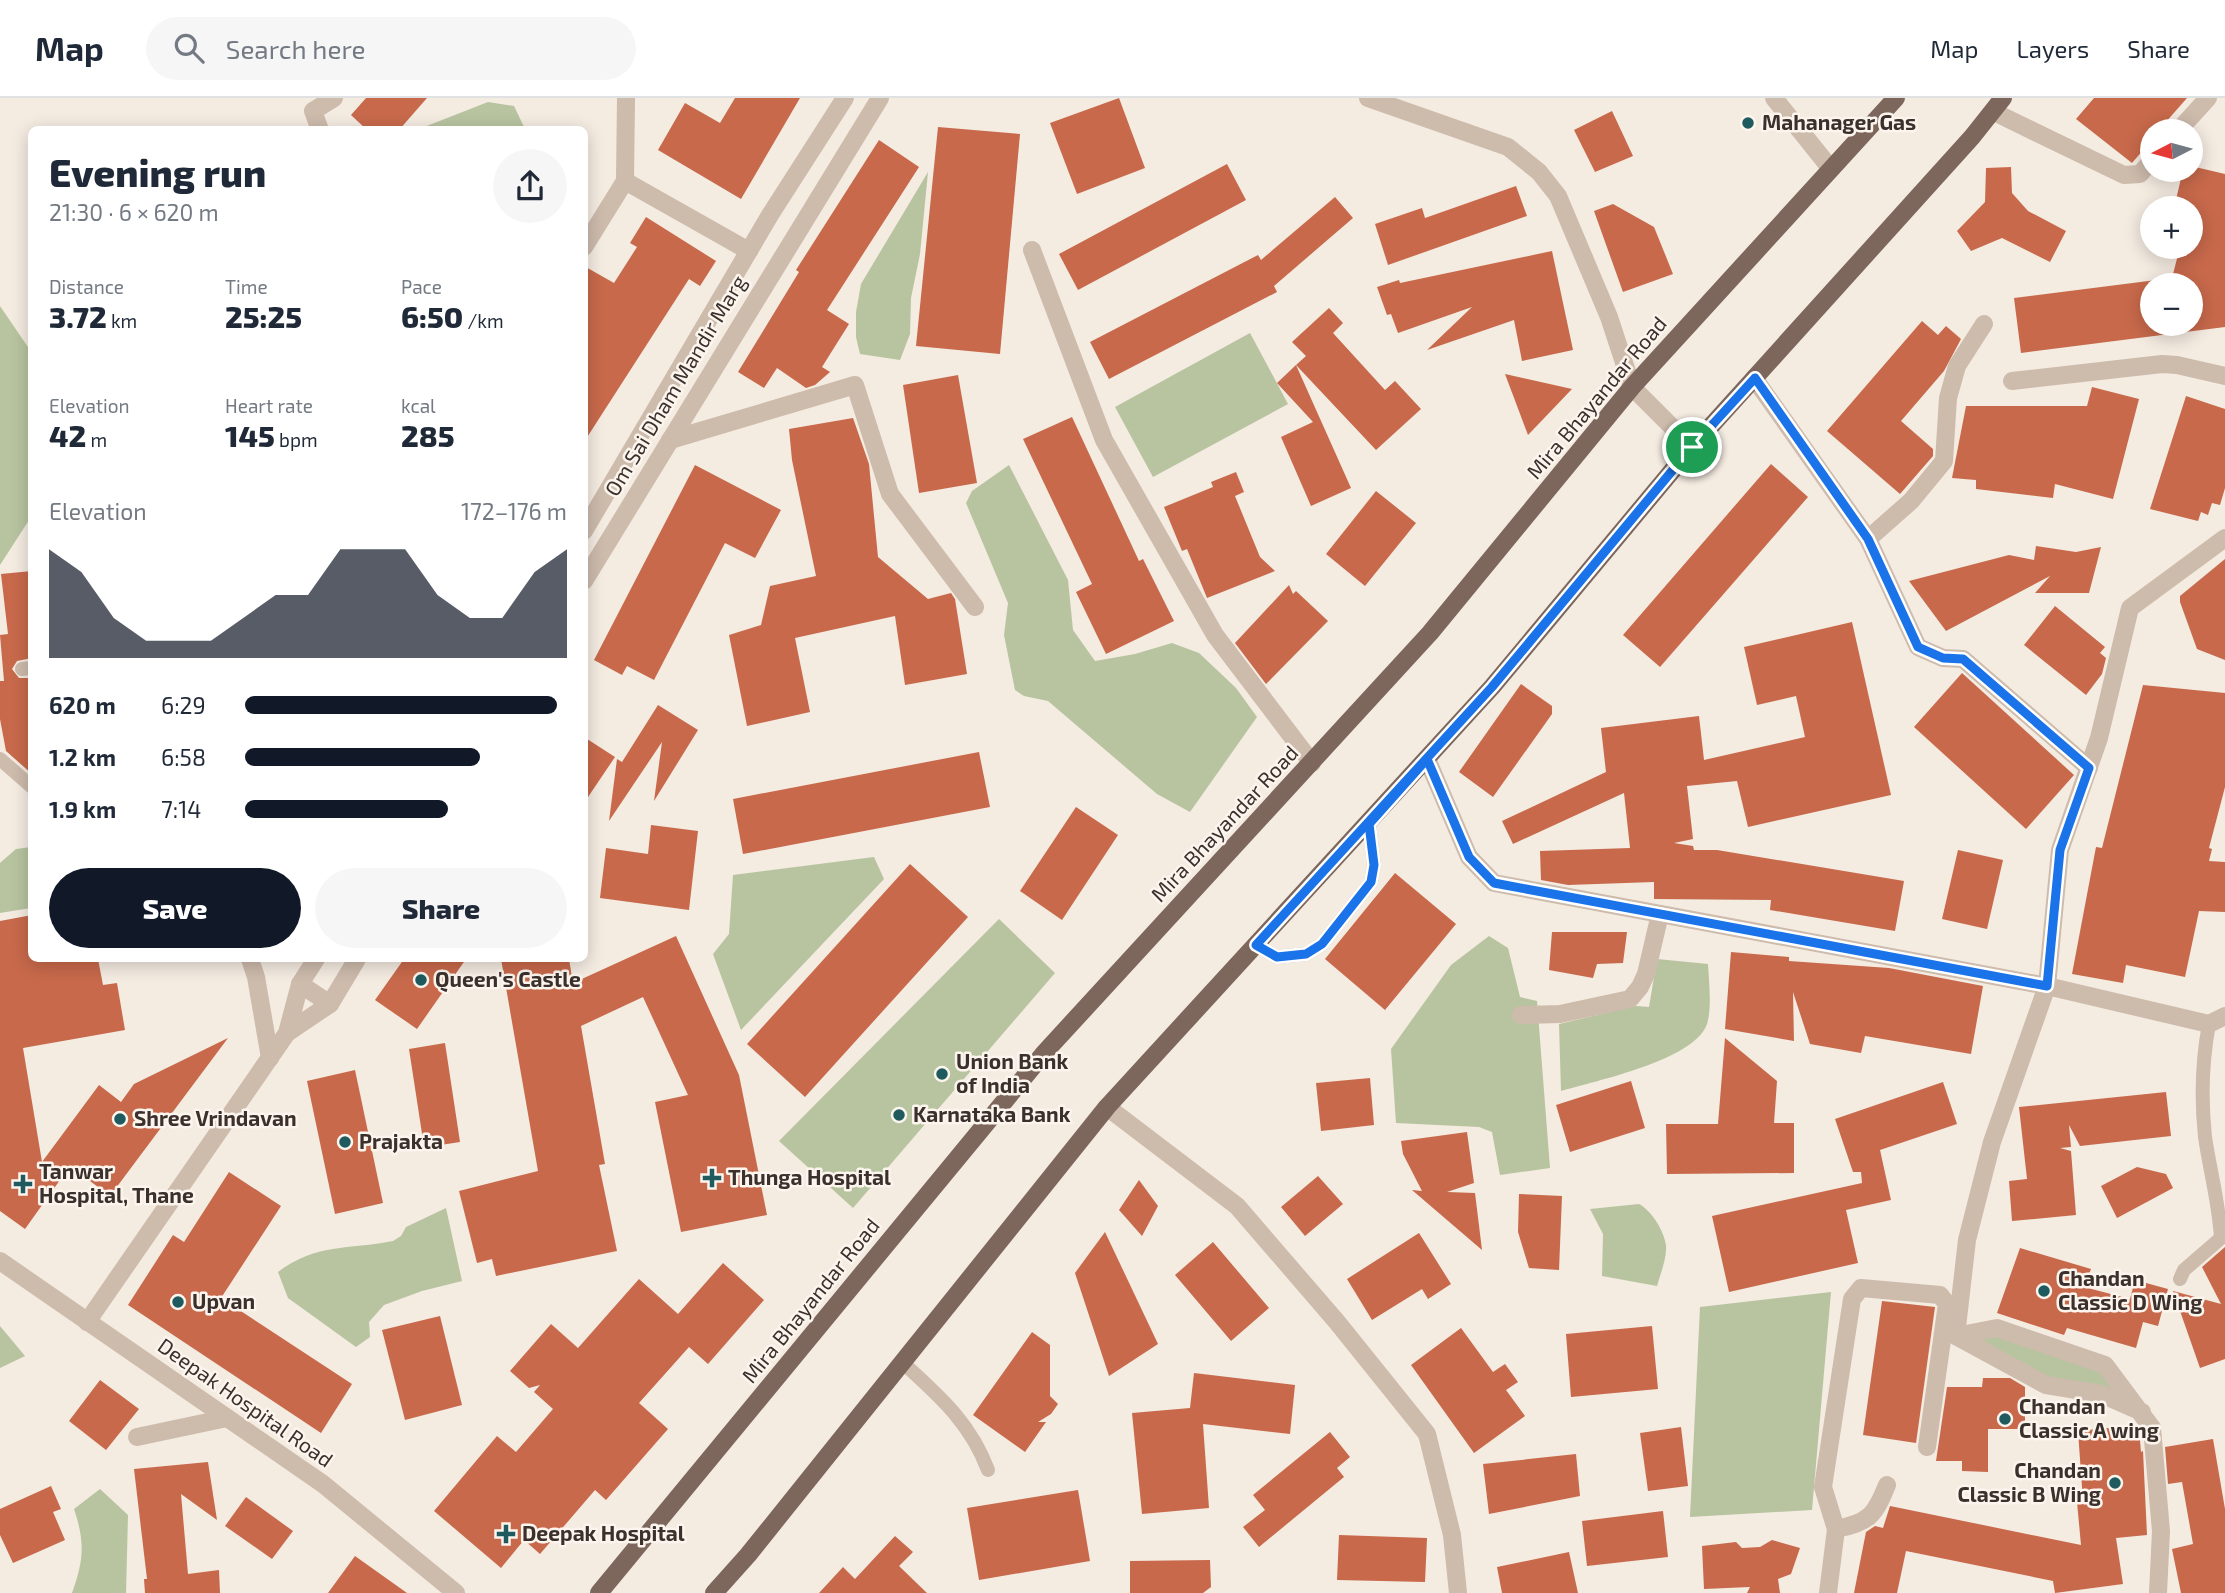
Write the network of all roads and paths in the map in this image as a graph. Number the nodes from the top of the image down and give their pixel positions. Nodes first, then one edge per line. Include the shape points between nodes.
1 (334, 98) edge
2 (626, 98) edge
3 (845, 98) edge
4 (880, 98) edge
5 (1368, 98) edge
6 (1774, 98) edge
7 (1896, 98) edge
8 (2208, 98) edge
9 (1998, 105) edge
10 (2189, 119) edge
11 (319, 126) edge
12 (1831, 169) junction
13 (2140, 174) edge
14 (625, 181) junction
15 (758, 235) junction
16 (588, 241) edge
17 (1032, 250) dead end
18 (749, 251) junction
19 (786, 251) junction
20 (1984, 324) dead end
21 (2225, 376) edge
22 (1755, 378) junction
23 (2012, 381) dead end
24 (1632, 387) junction
25 (670, 440) junction
26 (1692, 447) junction
27 (588, 524) edge
28 (2225, 538) edge
29 (1868, 539) junction
30 (588, 575) edge
31 (975, 607) dead end
32 (0, 759) edge
33 (1427, 759) junction
34 (1312, 763) junction
35 (2089, 768) junction
36 (28, 783) edge
37 (1369, 824) junction
38 (1660, 914) junction
39 (1256, 945) junction
40 (251, 962) edge
41 (314, 962) edge
42 (355, 962) edge
43 (300, 984) junction
44 (2047, 986) junction
45 (330, 1004) junction
46 (1521, 1015) dead end
47 (2217, 1020) edge
48 (287, 1033) junction
49 (270, 1058) junction
50 (1107, 1107) junction
51 (0, 1261) edge
52 (2180, 1279) dead end
53 (87, 1322) junction
54 (1956, 1336) junction
55 (902, 1362) junction
56 (2142, 1412) junction
57 (227, 1418) junction
58 (137, 1437) dead end
59 (1927, 1447) dead end
60 (988, 1470) dead end
61 (1887, 1485) dead end
62 (1836, 1529) junction
63 (456, 1593) edge
64 (599, 1593) edge
65 (714, 1593) edge
66 (1458, 1593) edge
67 (1828, 1593) edge
68 (2158, 1593) edge

1 - 11 street via 313,111
2 - 14 street
3 - 15 street, Om Sai Dham Mandir Marg
4 - 19 street, Om Sai Dham Mandir Marg
5 - 24 street via 1508,147 1539,172 1558,196 1609,317
6 - 12 street
7 - 12 main road, Mira Bhayandar Road
8 - 10 street
9 - 13 street via 2124,175
9 - 22 main road
12 - 24 main road, Mira Bhayandar Road
14 - 16 street
14 - 18 street
15 - 18 street, Om Sai Dham Mandir Marg
15 - 19 street
17 - 34 street via 1104,440 1215,635
18 - 27 street, Om Sai Dham Mandir Marg
19 - 25 street, Om Sai Dham Mandir Marg
20 - 29 street via 1957,366 1948,398 1944,461 1911,501
21 - 23 street via 2162,364
22 - 26 main road
22 - 29 street
24 - 26 street
24 - 34 main road, Mira Bhayandar Road via 1430,633
25 - 30 street, Om Sai Dham Mandir Marg
25 - 31 street via 855,385 890,494
26 - 33 main road
28 - 35 street via 2130,608
29 - 35 street via 1918,647 1943,658 1963,659
32 - 36 lane
33 - 37 main road
33 - 38 street via 1469,857 1494,883
34 - 64 main road, Mira Bhayandar Road via 1045,1052
35 - 44 street via 2060,850
37 - 39 main road
37 - 39 lane via 1374,865 1371,882 1322,944 1306,954 1277,957
38 - 44 street
38 - 46 street via 1646,974 1630,999 1560,1014
39 - 50 main road
40 - 49 street
41 - 43 street
42 - 45 street
43 - 45 street
43 - 48 street
44 - 47 street
44 - 54 street via 1992,1142 1967,1240
45 - 48 street
47 - 52 lane via 2202,1060 2205,1137 2219,1202 2221,1238 2184,1270
48 - 49 street
49 - 53 street
50 - 55 main road
50 - 66 street via 1237,1206 1427,1434 1452,1535
51 - 53 street, Deepak Hospital Road
53 - 57 street, Deepak Hospital Road
54 - 56 street via 2046,1385 2101,1394
54 - 56 street via 1997,1328 2105,1365
55 - 60 lane via 954,1410 978,1445
55 - 65 main road
56 - 68 street via 2152,1427 2161,1531
57 - 58 street
57 - 63 street, Deepak Hospital Road via 323,1484
59 - 62 street via 1947,1304 1940,1295 1927,1292 1861,1288 1852,1299 1823,1487
61 - 62 street via 1876,1512 1857,1525
62 - 67 street

